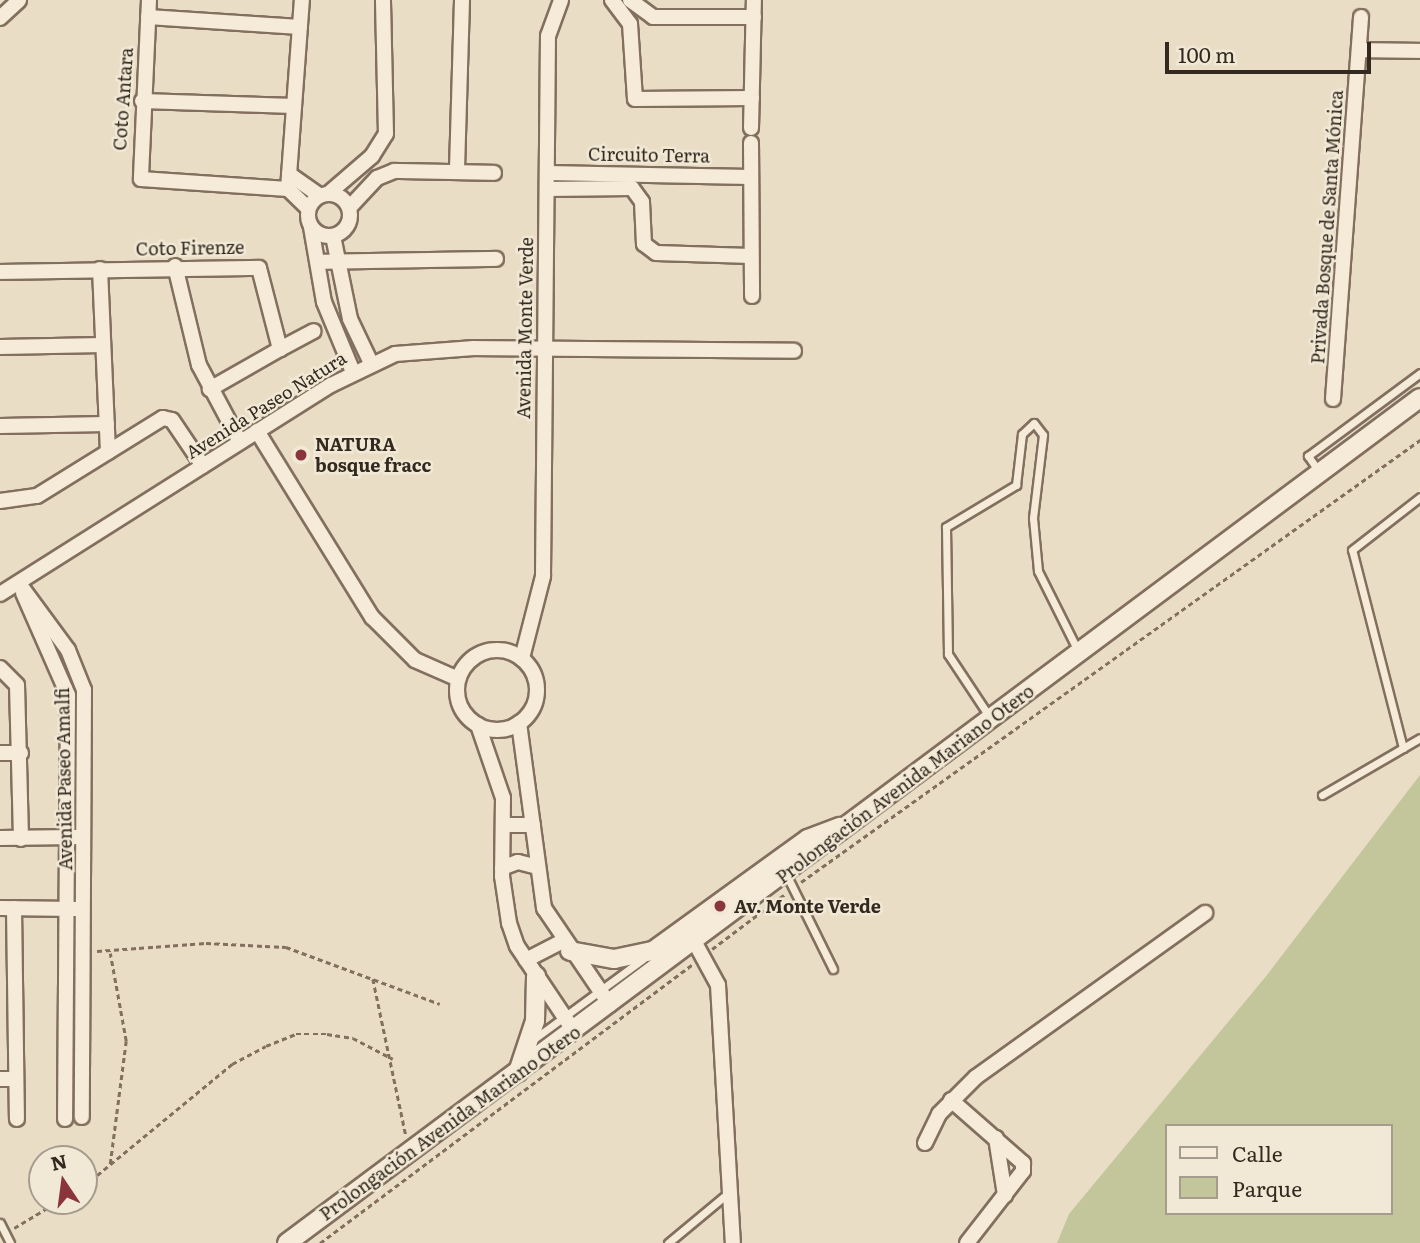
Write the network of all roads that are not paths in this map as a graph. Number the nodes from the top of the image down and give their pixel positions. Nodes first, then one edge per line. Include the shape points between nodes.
1 (19, 0) edge
2 (149, 0) edge
3 (302, 0) edge
4 (383, 0) edge
5 (462, 0) edge
6 (562, 0) edge
7 (612, 0) edge
8 (630, 0) edge
9 (754, 0) edge
10 (148, 17) junction
11 (754, 17) junction
12 (1362, 17) dead end
13 (0, 18) edge
14 (300, 27) junction
15 (1359, 50) junction
16 (1420, 51) edge
17 (752, 98) junction
18 (142, 101) junction
19 (294, 106) junction
20 (751, 128) dead end
21 (751, 143) dead end
22 (457, 169) junction
23 (289, 173) junction
24 (494, 173) dead end
25 (547, 173) junction
26 (750, 177) junction
27 (547, 188) junction
28 (288, 189) junction
29 (324, 194) junction
30 (308, 208) junction
31 (349, 208) junction
32 (311, 227) junction
33 (333, 236) junction
34 (751, 256) junction
35 (336, 259) junction
36 (496, 259) dead end
37 (318, 262) junction
38 (176, 266) junction
39 (100, 269) junction
40 (0, 272) edge
41 (752, 296) dead end
42 (314, 331) dead end
43 (103, 345) junction
44 (0, 347) edge
45 (280, 349) junction
46 (545, 350) junction
47 (794, 351) dead end
48 (371, 363) junction
49 (353, 372) junction
50 (1420, 373) edge
51 (210, 389) junction
52 (1420, 398) edge
53 (1333, 399) dead end
54 (107, 424) junction
55 (0, 426) edge
56 (257, 431) junction
57 (240, 442) junction
58 (108, 452) junction
59 (203, 466) junction
60 (1321, 474) junction
61 (1420, 497) edge
62 (0, 501) edge
63 (20, 585) junction
64 (0, 594) edge
65 (1080, 654) junction
66 (522, 658) junction
67 (0, 668) edge
68 (458, 679) junction
69 (992, 720) junction
70 (519, 723) junction
71 (478, 726) junction
72 (1420, 738) edge
73 (1403, 748) junction
74 (0, 753) edge
75 (21, 753) junction
76 (1322, 795) dead end
77 (860, 820) junction
78 (533, 824) junction
79 (504, 825) junction
80 (68, 837) junction
81 (84, 837) junction
82 (0, 838) edge
83 (21, 839) junction
84 (534, 866) junction
85 (502, 868) junction
86 (790, 881) junction
87 (7, 908) edge
88 (66, 908) junction
89 (84, 909) junction
90 (1205, 912) dead end
91 (567, 946) junction
92 (698, 949) junction
93 (653, 951) junction
94 (526, 960) junction
95 (833, 969) dead end
96 (536, 976) junction
97 (7, 994) edge
98 (605, 997) junction
99 (569, 1024) junction
100 (528, 1044) junction
101 (517, 1072) junction
102 (8, 1079) edge
103 (951, 1100) junction
104 (82, 1117) dead end
105 (17, 1119) dead end
106 (65, 1119) dead end
107 (996, 1138) junction
108 (925, 1143) dead end
109 (727, 1194) junction
110 (1004, 1195) junction
111 (0, 1223) edge
112 (10, 1243) edge
113 (287, 1243) edge
114 (668, 1243) edge
115 (733, 1243) edge
116 (967, 1243) edge

1 - 13 street
2 - 10 street, Coto Antara
3 - 14 street
4 - 29 street via 386,134 372,156
5 - 22 street
6 - 25 street, Avenida Monte Verde via 548,36
7 - 17 street via 630,24 635,99
8 - 11 street via 653,17
9 - 11 street
10 - 14 street
10 - 18 street, Coto Antara
11 - 17 street
12 - 15 street, Privada Bosque de Santa Mónica
14 - 19 street
15 - 16 street
15 - 53 street, Privada Bosque de Santa Mónica
17 - 20 street
18 - 19 street
18 - 28 street, Coto Antara via 141,178
19 - 23 street
21 - 26 street
22 - 24 street
22 - 31 street via 388,173
23 - 28 street
23 - 29 street
25 - 26 street, Circuito Terra
25 - 27 street, Avenida Monte Verde
26 - 34 street
27 - 34 street via 632,188 642,202 644,244 656,253
27 - 46 street, Avenida Monte Verde
28 - 30 street
29 - 30 street
29 - 31 street
30 - 32 street
31 - 33 street via 349,222
32 - 33 street
32 - 37 street
33 - 35 street
34 - 41 street
35 - 36 street
35 - 37 street
35 - 48 street via 350,319
37 - 49 street via 328,313
38 - 39 street, Coto Firenze
38 - 45 street, Coto Firenze via 259,268
38 - 51 street via 184,316
39 - 40 street, Coto Firenze
39 - 43 street
42 - 45 street
43 - 44 street
43 - 54 street
45 - 51 street
46 - 47 street, Avenida Paseo Natura
46 - 48 street, Avenida Paseo Natura via 430,349
46 - 66 street, Avenida Monte Verde via 543,576
48 - 49 street, Avenida Paseo Natura
49 - 56 street, Avenida Paseo Natura
50 - 60 lane via 1308,456
51 - 57 street
52 - 60 street, Prolongación Avenida Mariano Otero
54 - 55 street
54 - 58 street
56 - 57 street, Avenida Paseo Natura
56 - 68 street via 372,617 415,660
57 - 59 street, Avenida Paseo Natura
58 - 59 street via 169,418
58 - 62 street via 37,496
59 - 63 street, Avenida Paseo Natura
60 - 65 street, Prolongación Avenida Mariano Otero
61 - 73 lane via 1352,550
63 - 64 street, Avenida Paseo Natura
63 - 80 street, Avenida Paseo Amalfi via 68,695
63 - 81 street, Avenida Paseo Amalfi via 81,676
65 - 69 street, Prolongación Avenida Mariano Otero
65 - 69 lane via 1038,571 1033,518 1043,435 1034,423 1022,433 1016,485 946,527 948,654
66 - 68 street via 484,651
66 - 70 street via 537,687 535,704
67 - 75 street via 15,678
68 - 71 street via 461,709
69 - 77 street, Prolongación Avenida Mariano Otero
70 - 71 street via 499,730
70 - 78 street
71 - 79 street via 499,780
72 - 73 lane
73 - 76 lane
74 - 75 street
75 - 83 street
77 - 86 street, Prolongación Avenida Mariano Otero
77 - 93 street via 808,839
78 - 79 street
78 - 84 street
79 - 85 street
80 - 81 street
80 - 83 street
80 - 88 street, Avenida Paseo Amalfi
81 - 89 street, Avenida Paseo Amalfi
82 - 83 street
84 - 85 street via 518,862
84 - 91 street via 544,908
85 - 94 street via 509,923
86 - 92 street, Prolongación Avenida Mariano Otero
86 - 95 lane
87 - 88 street
87 - 97 street
88 - 89 street
88 - 106 street, Avenida Paseo Amalfi
89 - 104 street, Avenida Paseo Amalfi
90 - 103 street
91 - 93 street via 614,959
91 - 94 street
91 - 98 street
92 - 98 street, Prolongación Avenida Mariano Otero
92 - 109 street via 720,999
93 - 98 lane
94 - 96 street
96 - 99 street
96 - 100 street via 537,1010
97 - 102 street
98 - 99 street, Prolongación Avenida Mariano Otero
99 - 100 lane
99 - 101 street, Prolongación Avenida Mariano Otero
100 - 101 street
101 - 113 street, Prolongación Avenida Mariano Otero
102 - 105 street
103 - 107 street
103 - 108 street
107 - 110 street
107 - 110 street via 1023,1163
109 - 114 lane
109 - 115 street
110 - 116 street
111 - 112 lane

